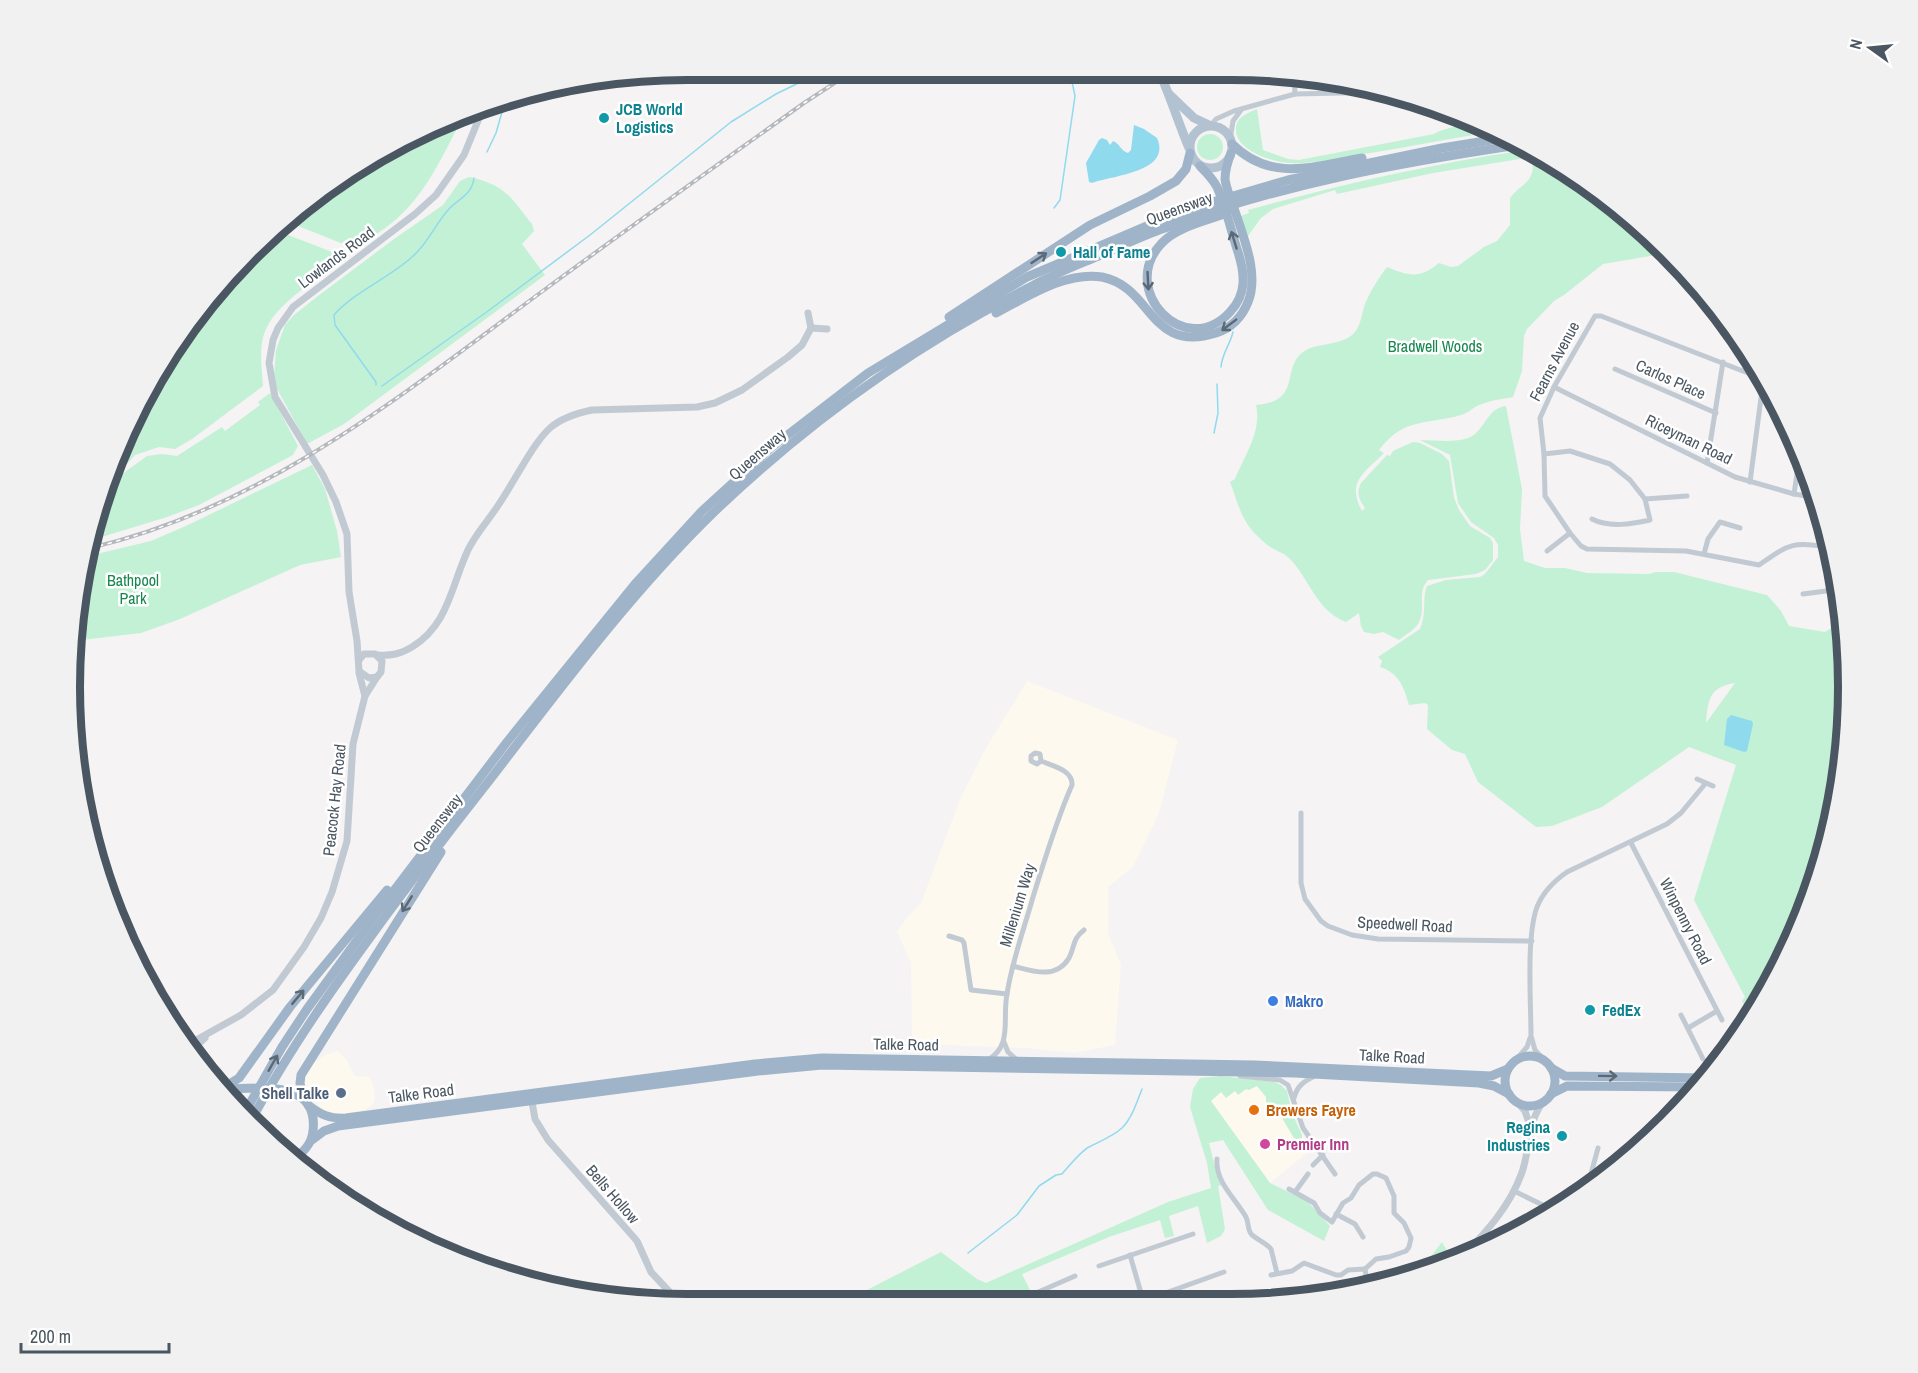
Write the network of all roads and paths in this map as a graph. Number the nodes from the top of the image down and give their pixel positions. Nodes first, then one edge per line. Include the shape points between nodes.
1 (1163, 80) edge
2 (1294, 83) edge
3 (1357, 93) edge
4 (1169, 94) junction
5 (1295, 94) junction
6 (1241, 110) junction
7 (480, 116) edge
8 (1211, 125) junction
9 (1486, 136) edge
10 (1494, 139) edge
11 (1231, 146) junction
12 (1508, 147) edge
13 (1190, 150) junction
14 (1200, 166) junction
15 (1245, 200) junction
16 (1212, 211) junction
17 (808, 314) dead end
18 (811, 328) junction
19 (827, 329) dead end
20 (924, 348) junction
21 (1723, 362) junction
22 (1615, 369) dead end
23 (1751, 373) edge
24 (868, 374) junction
25 (1554, 387) junction
26 (1761, 390) edge
27 (1716, 413) junction
28 (1544, 454) junction
29 (1707, 463) junction
30 (1798, 469) edge
31 (1750, 482) junction
32 (1794, 494) junction
33 (1687, 496) dead end
34 (1808, 496) edge
35 (1645, 499) junction
36 (1592, 519) dead end
37 (1740, 528) dead end
38 (1570, 533) junction
39 (1822, 546) edge
40 (1547, 550) dead end
41 (1704, 554) junction
42 (1830, 584) edge
43 (1805, 593) dead end
44 (357, 640) junction
45 (375, 654) junction
46 (392, 657) junction
47 (358, 660) junction
48 (358, 671) junction
49 (379, 674) junction
50 (365, 696) junction
51 (1041, 761) dead end
52 (1697, 779) dead end
53 (1705, 784) junction
54 (486, 785) junction
55 (1713, 786) dead end
56 (453, 812) junction
57 (1300, 813) dead end
58 (1631, 843) junction
59 (1084, 930) dead end
60 (949, 936) dead end
61 (1532, 941) junction
62 (1013, 966) junction
63 (1006, 994) junction
64 (1717, 1011) junction
65 (1681, 1015) dead end
66 (1722, 1020) dead end
67 (217, 1028) junction
68 (1688, 1028) junction
69 (1531, 1036) junction
70 (194, 1041) edge
71 (1004, 1042) junction
72 (197, 1045) edge
73 (1703, 1059) dead end
74 (988, 1060) junction
75 (1544, 1060) junction
76 (1019, 1061) junction
77 (1511, 1065) junction
78 (1551, 1068) junction
79 (1194, 1071) junction
80 (1318, 1075) junction
81 (1693, 1081) edge
82 (1693, 1081) edge
83 (228, 1084) edge
84 (232, 1089) edge
85 (1509, 1094) junction
86 (1548, 1097) junction
87 (1294, 1100) junction
88 (306, 1102) junction
89 (532, 1102) junction
90 (1518, 1103) junction
91 (248, 1107) edge
92 (255, 1114) edge
93 (1531, 1129) junction
94 (312, 1140) junction
95 (1598, 1148) dead end
96 (300, 1154) edge
97 (1323, 1155) junction
98 (1217, 1159) dead end
99 (1313, 1165) dead end
100 (1308, 1174) dead end
101 (1335, 1174) dead end
102 (1591, 1175) edge
103 (1514, 1191) junction
104 (1545, 1206) edge
105 (1336, 1214) junction
106 (1332, 1222) junction
107 (1338, 1226) dead end
108 (1193, 1233) dead end
109 (1364, 1237) dead end
110 (1478, 1241) edge
111 (1130, 1255) junction
112 (1099, 1266) dead end
113 (1365, 1269) junction
114 (1224, 1272) dead end
115 (1075, 1276) dead end
116 (1366, 1278) edge
117 (671, 1293) edge
118 (1035, 1294) edge
119 (1142, 1294) edge
120 (1161, 1294) edge

1 - 4 main road
2 - 5 street
3 - 5 street
4 - 8 main road via 1194,118
4 - 13 main road
5 - 6 street
6 - 8 street via 1216,119
6 - 11 street via 1233,121
7 - 44 street, Lowlands Road via 464,155 436,195 293,307 278,328 270,351 274,397 323,475 347,534 349,592
8 - 11 main road via 1222,129
8 - 13 main road via 1192,136
9 - 11 highway via 1301,170 1263,164
10 - 15 highway, Queensway via 1330,170
11 - 14 main road via 1228,159 1218,167
11 -> 20 highway via 1226,184 1248,257 1252,288 1242,312 1224,330 1199,337 1175,334 1159,325 1121,284 1085,276 1056,284
12 - 15 highway via 1411,162
13 - 14 main road
24 -> 13 highway via 1090,225 1170,185 1184,173
16 -> 14 highway via 1166,239 1150,261 1147,274 1149,292 1160,312 1188,328 1204,328 1227,315 1236,305 1243,286 1241,264 1217,186
15 - 16 highway, Queensway
15 - 16 highway
16 - 20 highway, Queensway via 1035,284
16 - 24 highway, Queensway via 1154,223 1027,276
17 - 18 street
18 - 19 street
18 - 46 street via 802,345 788,357 742,390 715,403 592,410 550,428 472,543 438,624 423,640
20 - 54 highway, Queensway via 875,379 778,454 711,516 605,632
21 - 23 street, Fearns Avenue
21 - 25 street, Fearns Avenue via 1594,316
21 - 27 street
22 - 27 street, Carlos Place
24 - 56 highway, Queensway via 772,447 702,511 635,584
25 - 28 street, Fearns Avenue via 1540,418
25 - 29 street, Riceyman Road
26 - 31 street
27 - 29 street
28 - 35 street via 1570,452 1610,464
28 - 38 street, Fearns Avenue via 1545,496
29 - 31 street, Riceyman Road
30 - 32 street
31 - 32 street, Riceyman Road
32 - 34 street, Riceyman Road
33 - 35 street
35 - 36 street via 1650,520 1601,524
37 - 41 street via 1720,522 1708,539
38 - 40 street
38 - 41 street, Fearns Avenue via 1587,549
39 - 41 street, Fearns Avenue via 1798,543 1759,566
42 - 43 street via 1826,591
44 - 45 street
44 - 47 street
45 - 46 street
45 - 47 street via 364,654
45 - 49 street via 383,664
46 - 49 street
47 - 48 street
48 - 49 street via 364,677
48 - 50 street
49 - 50 street
50 - 67 street, Peacock Hay Road via 352,744 347,842 325,909 273,990
51 - 62 street, Millenium Way via 1069,774 1072,785 1056,824
52 - 53 street
53 - 55 street
53 - 58 street via 1681,813
54 -> 88 highway via 312,1055 300,1079
54 - 92 highway, Queensway via 323,1003
83 -> 56 highway via 239,1078 290,1007
91 -> 56 highway, Queensway via 282,1047
57 - 61 street, Speedwell Road via 1301,884 1312,911 1328,926 1378,939
58 - 61 street via 1556,880 1537,907
58 - 64 street, Winpenny Road
59 - 62 street via 1077,936 1069,958 1058,969 1046,973
60 - 63 street via 963,940 971,990
61 - 69 street
62 - 63 street, Millenium Way
63 - 71 street, Millenium Way
64 - 66 street, Winpenny Road
64 - 68 street
65 - 68 street
67 - 70 street, Peacock Hay Road
67 - 72 street, Peacock Hay Road
68 - 73 street
69 - 75 street via 1535,1050
69 - 77 street
71 - 74 street via 998,1054
71 - 76 street via 1008,1052
74 - 76 highway, Talke Road
74 - 88 highway, Talke Road via 822,1058 755,1064 334,1119
75 - 77 highway via 1529,1056
75 - 78 highway
76 - 77 highway, Talke Road via 1255,1065 1491,1076 1501,1074
77 - 85 highway via 1505,1081
78 -> 81 highway via 1565,1076
78 - 86 highway via 1554,1081
79 - 80 highway, Talke Road
79 - 87 street via 1280,1080 1288,1085
79 - 89 highway, Talke Road via 822,1065
80 - 85 highway, Talke Road via 1479,1083
80 - 87 street via 1301,1084
82 - 86 highway via 1567,1086
84 - 88 highway, Talke Road via 277,1088 293,1092
85 - 90 highway
86 - 90 highway via 1534,1105
86 - 93 street via 1537,1109
87 - 97 street via 1303,1128
88 - 94 highway via 313,1118
89 - 94 highway, Talke Road via 338,1126
89 - 117 street, Bells Hollow via 535,1119 548,1140 637,1241 651,1272
90 - 93 street
93 - 103 street
94 - 96 highway, Talke Road
95 - 102 street
97 - 99 street
97 - 101 street
98 - 113 street via 1216,1167 1236,1211 1245,1217 1248,1230 1271,1249 1274,1274 1304,1263 1336,1275
100 - 106 street via 1292,1190 1314,1203
103 - 104 street
103 - 110 street
105 - 106 street
105 - 109 street via 1355,1224
105 - 113 street via 1373,1174 1386,1178 1394,1196 1394,1213 1404,1223 1411,1243 1406,1251 1376,1259
106 - 107 street
108 - 111 street
111 - 112 street
111 - 119 street
113 - 116 street
114 - 120 street
115 - 118 street

